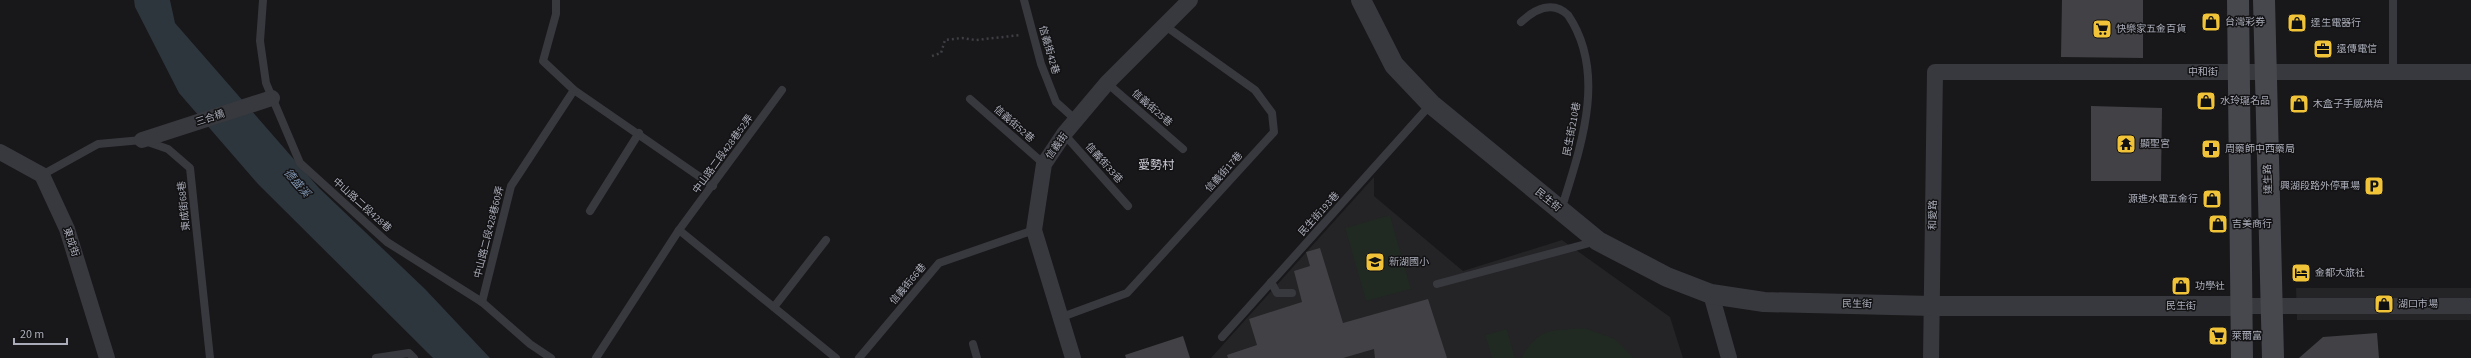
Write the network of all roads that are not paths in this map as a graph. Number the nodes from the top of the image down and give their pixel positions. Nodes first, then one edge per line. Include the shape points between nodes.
1 (263, 0) edge
2 (556, 0) edge
3 (1024, 0) edge
4 (1190, 0) edge
5 (1361, 0) edge
6 (2238, 0) edge
7 (2264, 0) edge
8 (2393, 0) edge
9 (1521, 22) dead end
10 (1164, 25) junction
11 (1935, 72) joint
12 (2238, 72) junction
13 (2265, 72) junction
14 (2394, 72) junction
15 (2471, 72) edge
16 (1107, 83) junction
17 (574, 90) junction
18 (782, 90) dead end
19 (272, 98) junction
20 (970, 99) dead end
21 (1431, 104) junction
22 (1076, 120) junction
23 (638, 134) junction
24 (1064, 134) junction
25 (142, 140) junction
26 (1184, 149) dead end
27 (0, 152) edge
28 (1044, 164) junction
29 (42, 175) junction
30 (713, 186) junction
31 (1128, 206) dead end
32 (590, 211) dead end
33 (1560, 211) junction
34 (679, 230) junction
35 (1034, 230) junction
36 (826, 240) dead end
37 (1598, 241) junction
38 (1271, 282) junction
39 (1437, 284) dead end
40 (1292, 293) dead end
41 (1711, 294) junction
42 (482, 302) junction
43 (1932, 306) junction
44 (2242, 306) junction
45 (2272, 306) junction
46 (2471, 306) edge
47 (774, 307) junction
48 (1062, 317) junction
49 (1222, 337) dead end
50 (973, 344) dead end
51 (107, 358) edge
52 (210, 358) edge
53 (376, 358) edge
54 (414, 358) edge
55 (551, 358) edge
56 (596, 358) edge
57 (836, 358) edge
58 (859, 358) edge
59 (977, 358) edge
60 (1073, 358) edge
61 (1729, 358) edge
62 (1931, 358) edge
63 (2242, 358) edge
64 (2273, 358) edge

1 - 19 lane, 中山路二段428巷 via 260,41 266,83
2 - 17 lane via 556,14 543,61
3 - 22 lane, 信義街42巷 via 1041,64 1056,102
4 - 10 street, 信義街
5 - 21 street, 民生街 via 1394,65
6 - 12 main road
7 - 13 main road, 達生路
8 - 14 lane
9 - 33 lane, 民生街210巷 via 1540,5 1554,4 1564,9 1572,21 1588,70 1586,119 1579,153
10 - 16 street, 信義街
10 - 48 lane, 信義街17巷 via 1255,90 1272,112 1274,132 1127,293
11 - 12 street, 中和街
11 - 43 street, 和愛路
12 - 13 street, 中和街
12 - 44 main road
13 - 14 street, 中和街
13 - 45 main road, 達生路
14 - 15 street, 中和街
16 - 22 street, 信義街
16 - 26 lane, 信義街25巷
17 - 23 lane
17 - 42 lane, 中山路二段428巷60弄 via 511,186
18 - 30 lane, 中山路二段428巷52弄
19 - 25 street, 三合橋
19 - 42 lane, 中山路二段428巷 via 300,163 387,242
20 - 28 lane, 信義街52巷
21 - 33 street, 民生街
21 - 38 lane, 民生街193巷
22 - 24 street, 信義街
23 - 30 lane
23 - 32 lane
24 - 28 street, 信義街
24 - 31 lane, 信義街33巷
25 - 29 lane, 東成街68巷 via 98,144
25 - 52 lane, 東成街68巷 via 168,149 190,168
27 - 29 street
28 - 35 street, 信義街
29 - 51 street, 東成街 via 67,229
30 - 34 lane, 中山路二段428巷52弄
33 - 37 street, 民生街
34 - 47 lane
34 - 56 lane, 中山路二段428巷52弄
35 - 48 street, 信義街
35 - 58 lane, 信義街66巷 via 939,263
36 - 47 lane
37 - 39 lane
37 - 41 street, 民生街 via 1667,277
38 - 40 lane via 1277,293
38 - 49 lane, 民生街193巷
41 - 43 street, 民生街 via 1764,302
41 - 61 street
42 - 55 lane, 中山路二段428巷 via 530,344
43 - 44 street, 民生街
43 - 62 street, 和愛路
44 - 45 street, 民生街
44 - 63 main road
45 - 46 street, 民生街
45 - 64 main road, 達生路
47 - 57 lane
48 - 60 street, 信義街
50 - 59 lane
53 - 54 lane via 409,353

